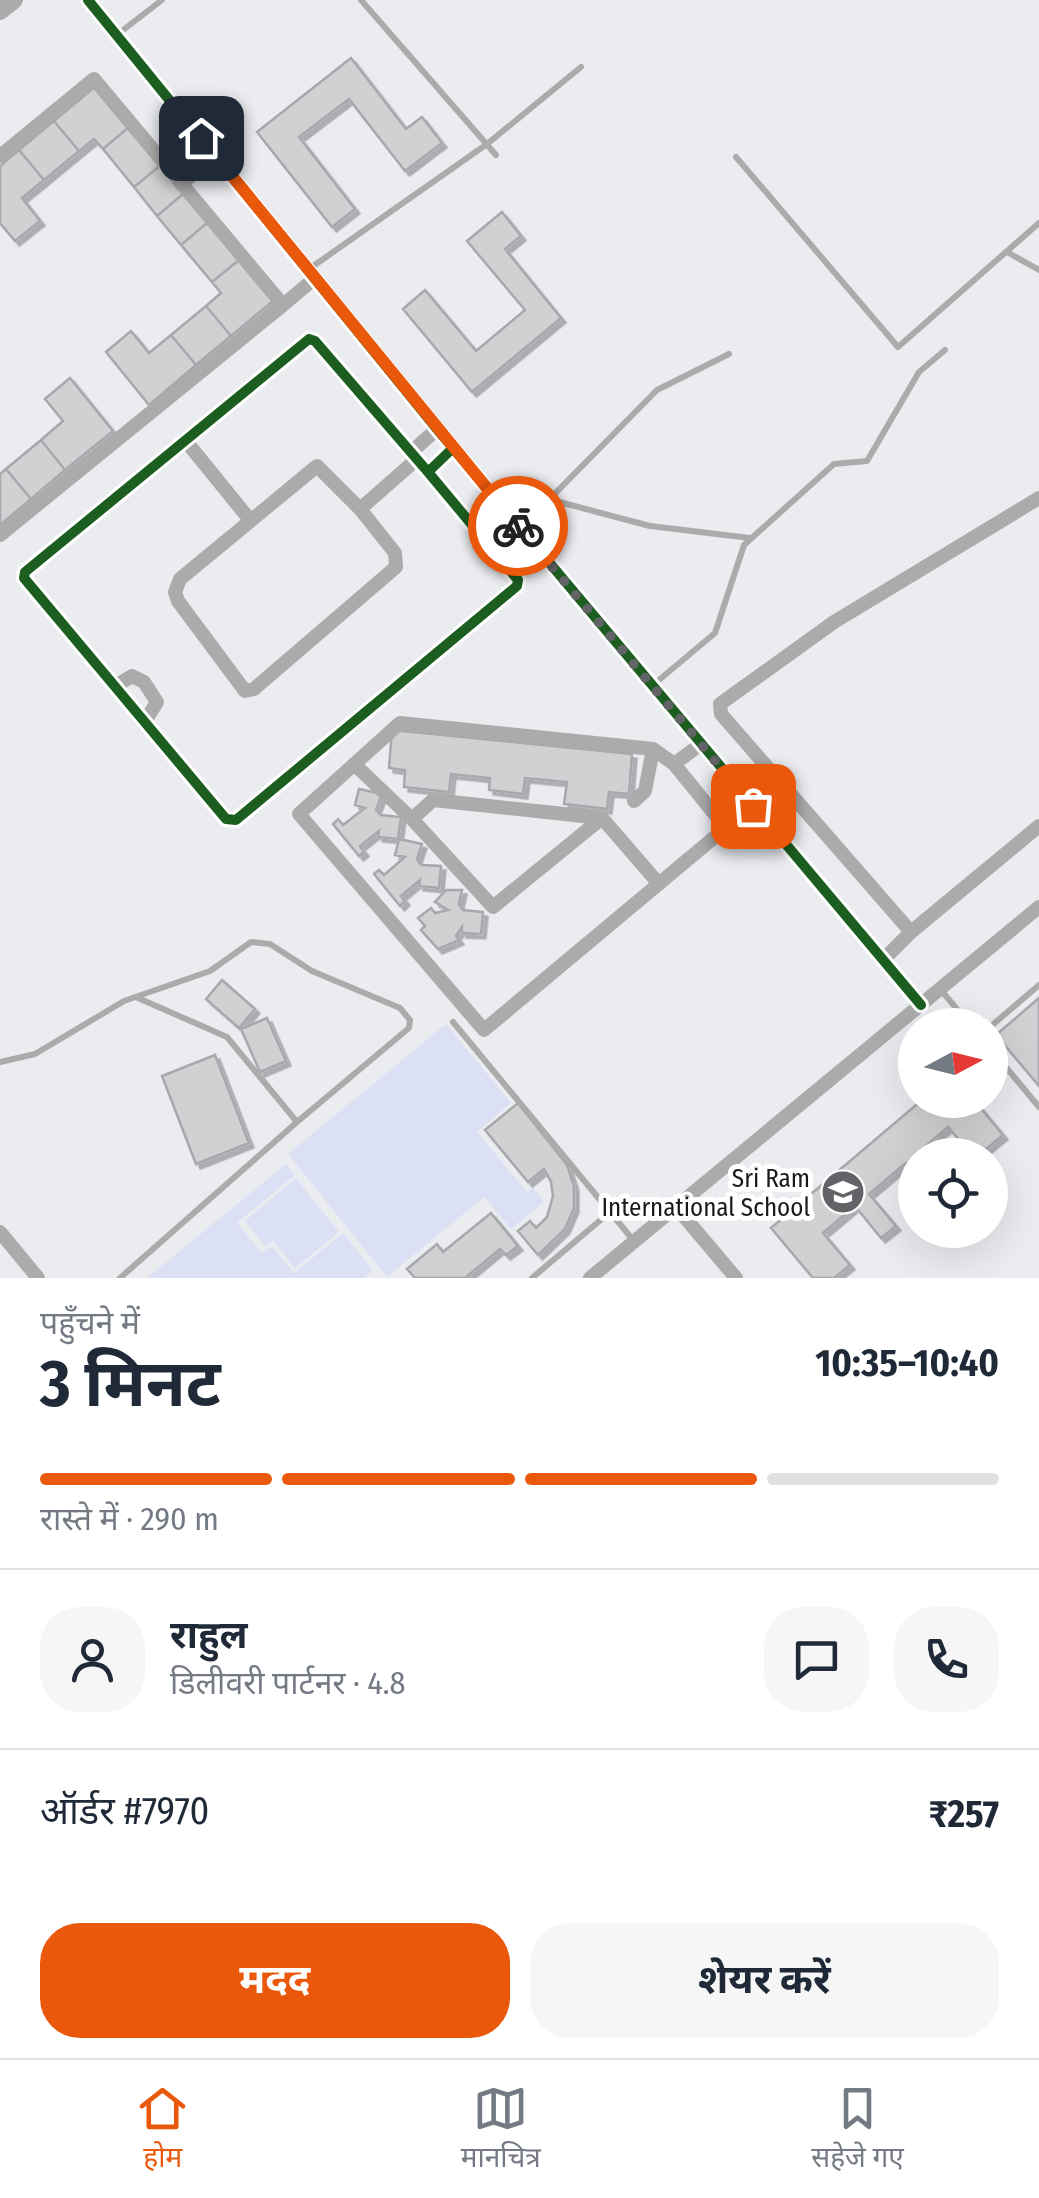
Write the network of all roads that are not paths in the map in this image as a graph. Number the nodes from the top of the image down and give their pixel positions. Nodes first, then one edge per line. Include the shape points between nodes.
1 (14, 0) edge
2 (88, 0) edge
3 (162, 0) edge
4 (362, 0) edge
5 (0, 11) edge
6 (117, 35) junction
7 (580, 67) dead end
8 (201, 138) junction
9 (486, 144) junction
10 (496, 155) dead end
11 (0, 156) edge
12 (215, 156) junction
13 (736, 157) dead end
14 (166, 165) junction
15 (181, 184) junction
16 (1039, 223) edge
17 (1007, 252) junction
18 (1039, 270) edge
19 (311, 275) junction
20 (282, 305) junction
21 (946, 350) dead end
22 (729, 354) dead end
23 (437, 429) junction
24 (184, 440) junction
25 (453, 448) junction
26 (415, 453) junction
27 (428, 472) junction
28 (1039, 498) edge
29 (548, 499) junction
30 (360, 509) junction
31 (250, 520) junction
32 (520, 528) junction
33 (0, 535) edge
34 (751, 538) junction
35 (652, 686) junction
36 (114, 687) junction
37 (144, 723) junction
38 (702, 744) junction
39 (654, 749) junction
40 (354, 764) junction
41 (674, 764) junction
42 (634, 801) dead end
43 (753, 806) junction
44 (602, 818) junction
45 (412, 819) junction
46 (1039, 826) edge
47 (726, 828) junction
48 (659, 884) junction
49 (1039, 907) edge
50 (911, 932) junction
51 (883, 960) junction
52 (1039, 985) edge
53 (940, 989) junction
54 (138, 998) junction
55 (920, 1004) junction
56 (956, 1008) edge
57 (1008, 1012) edge
58 (453, 1022) dead end
59 (0, 1062) edge
60 (1008, 1069) edge
61 (1039, 1106) edge
62 (297, 1122) junction
63 (676, 1207) junction
64 (610, 1212) junction
65 (0, 1232) edge
66 (634, 1241) junction
67 (38, 1278) edge
68 (120, 1278) edge
69 (532, 1278) edge
70 (590, 1278) edge
71 (736, 1278) edge

1 - 5 street
2 - 6 street
3 - 6 lane
4 - 9 lane
6 - 8 street
7 - 9 lane
8 - 12 street
8 - 14 street
9 - 10 lane
9 - 19 lane
11 - 14 street via 94,79
12 - 15 street
12 - 19 street
13 - 17 lane via 898,346
14 - 15 street
15 - 20 street
16 - 17 lane
17 - 18 lane
19 - 20 street
19 - 23 street
20 - 33 street
21 - 34 lane via 919,372 866,461 834,464
22 - 29 lane via 657,390
23 - 25 street
23 - 26 street
24 - 26 street via 312,339
24 - 31 street
24 - 36 street via 24,573
25 - 27 street
25 - 32 street
26 - 27 street
26 - 30 street
27 - 37 street via 517,586 236,820 226,819
28 - 50 street via 834,622 720,704 721,714
29 - 32 lane
29 - 34 lane via 650,526
30 - 31 street via 317,466
30 - 31 street via 395,553 396,567 244,691 174,592 180,579
32 - 35 street
34 - 35 lane via 715,634
35 - 38 street
36 - 37 street
36 - 37 street via 134,676 144,682 156,704
38 - 41 street
38 - 43 street
39 - 40 street via 400,723
39 - 41 street
39 - 42 street via 645,792
40 - 45 street
40 - 48 street via 299,814 484,1030
41 - 47 street
43 - 47 street
43 - 51 street
44 - 45 street via 433,800
44 - 45 street via 493,908
44 - 48 street
46 - 50 street
47 - 48 street
49 - 53 street
50 - 51 street
51 - 55 street
52 - 57 lane
53 - 55 street
53 - 56 lane
54 - 59 lane via 35,1054
54 - 62 lane via 228,1037
54 - 62 lane via 210,971 240,947 261,941 400,1008 408,1028
55 - 63 street
58 - 64 lane
60 - 61 lane
62 - 68 lane
63 - 66 street
63 - 71 street
64 - 66 lane
64 - 69 lane
65 - 67 street
66 - 70 street

